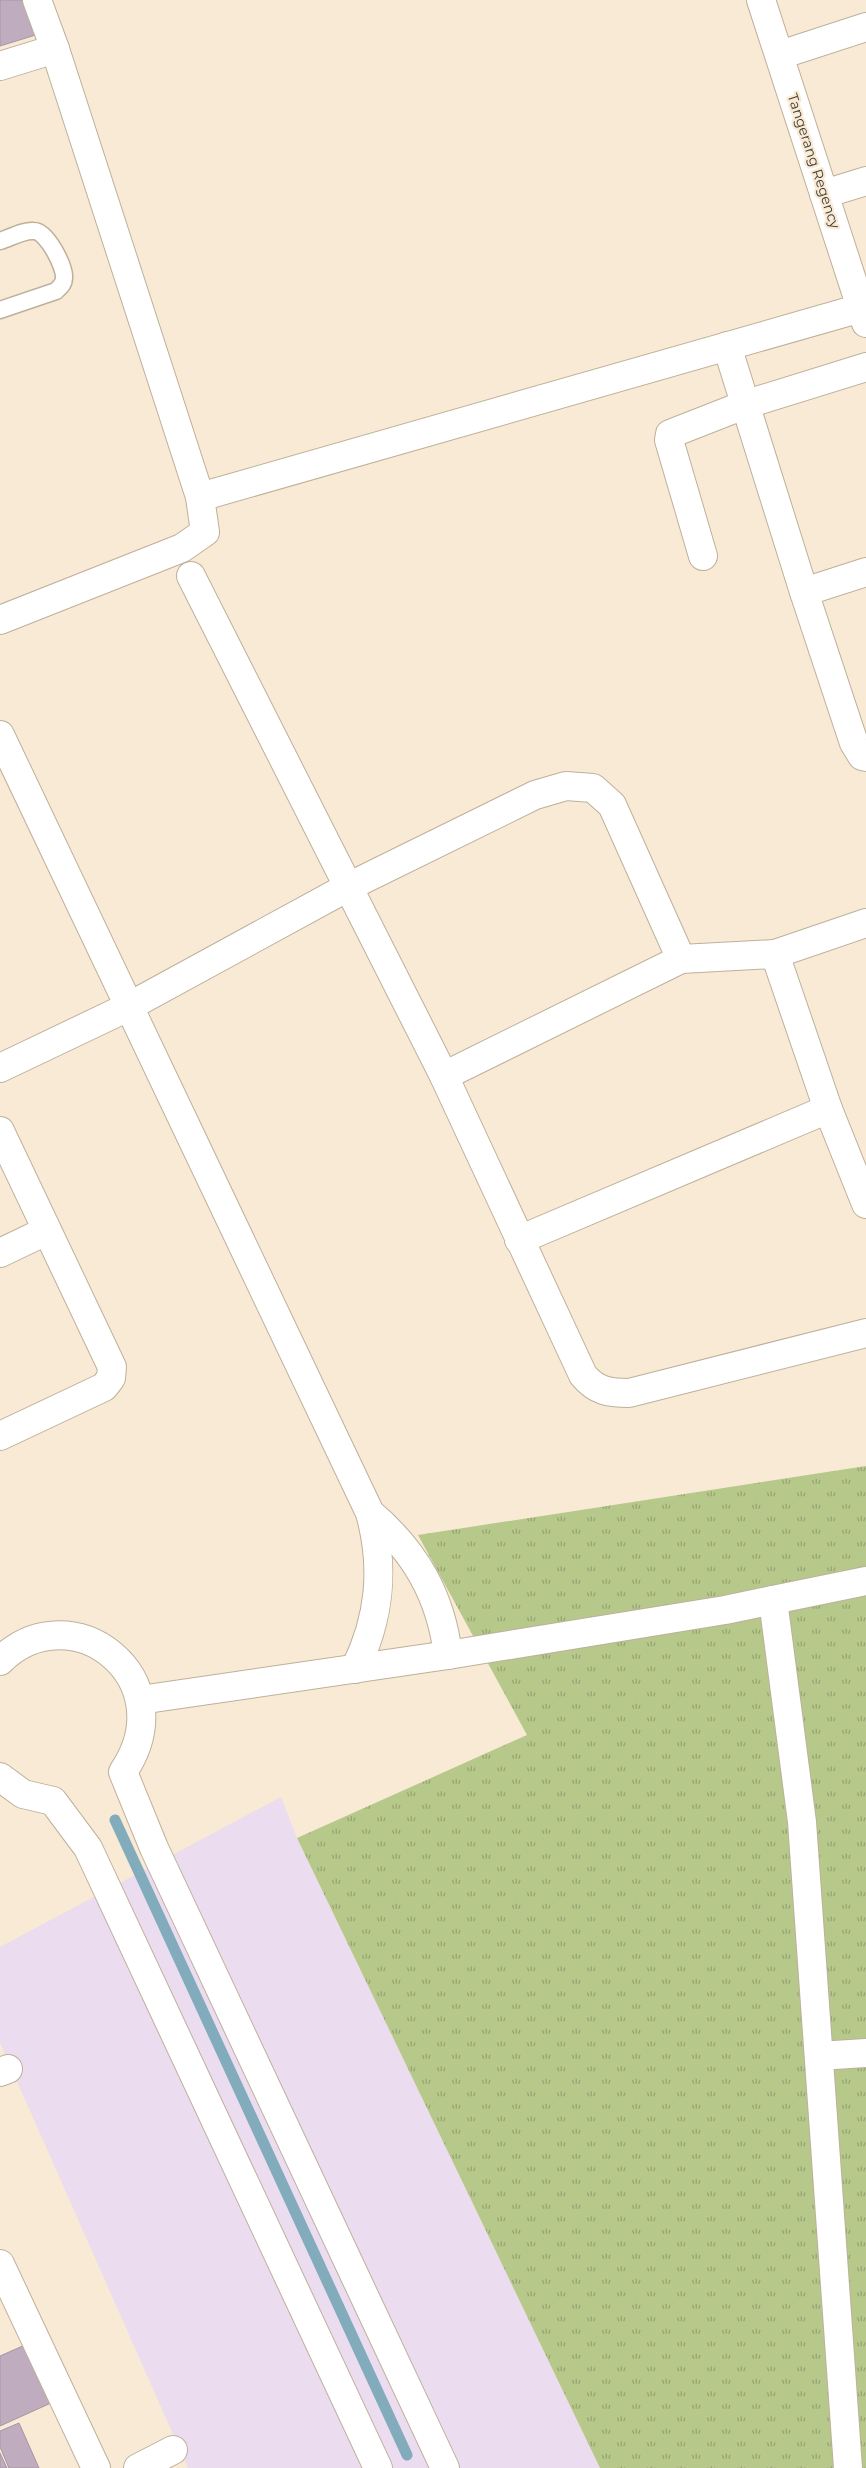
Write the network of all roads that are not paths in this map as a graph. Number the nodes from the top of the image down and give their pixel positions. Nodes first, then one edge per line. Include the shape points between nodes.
1 (37, 0) edge
2 (761, 0) edge
3 (866, 27) edge
4 (55, 49) junction
5 (780, 55) junction
6 (0, 66) edge
7 (866, 181) edge
8 (824, 194) junction
9 (0, 241) edge
10 (0, 310) edge
11 (864, 315) edge
12 (727, 346) junction
13 (866, 367) edge
14 (744, 405) junction
15 (200, 497) junction
16 (704, 556) dead end
17 (866, 572) edge
18 (191, 576) dead end
19 (804, 592) junction
20 (0, 620) edge
21 (0, 734) edge
22 (866, 757) edge
23 (348, 887) junction
24 (866, 923) edge
25 (776, 954) junction
26 (681, 958) junction
27 (128, 1007) junction
28 (0, 1068) edge
29 (444, 1076) junction
30 (828, 1109) junction
31 (0, 1132) edge
32 (866, 1204) edge
33 (46, 1231) junction
34 (519, 1240) junction
35 (0, 1253) edge
36 (866, 1333) edge
37 (0, 1436) edge
38 (370, 1513) junction
39 (866, 1581) edge
40 (773, 1600) junction
41 (448, 1655) junction
42 (0, 1661) edge
43 (355, 1669) junction
44 (140, 1700) junction
45 (2, 1781) edge
46 (866, 2053) edge
47 (819, 2056) junction
48 (0, 2264) edge
49 (9, 2306) edge
50 (173, 2450) dead end
51 (96, 2468) edge
52 (138, 2468) edge
53 (378, 2468) edge
54 (445, 2468) edge
55 (848, 2468) edge

1 - 4 street
2 - 5 street, Tangerang Regency
3 - 5 street
4 - 6 street
4 - 15 street
5 - 8 street, Tangerang Regency
7 - 8 street
8 - 11 street, Tangerang Regency
9 - 10 lane via 35,230 41,233 58,258 64,278 56,291
11 - 12 street
12 - 14 street
12 - 15 street
13 - 14 street
14 - 16 street via 675,431 668,440
14 - 19 street
15 - 20 street via 205,532 197,539 182,548
17 - 19 street
18 - 23 street
19 - 22 street via 854,743
21 - 27 street
23 - 26 street via 534,795 566,786 592,788 612,805
23 - 27 street
23 - 29 street
24 - 25 street
25 - 26 street
25 - 30 street
26 - 29 street
27 - 28 street
27 - 38 street
29 - 34 street
30 - 32 street
30 - 34 street
31 - 33 street
33 - 35 street
33 - 37 street via 112,1367 111,1378 104,1387
34 - 36 street via 583,1375 600,1390 629,1392
38 - 41 street via 393,1533 421,1569 439,1611
38 - 43 street via 379,1552 379,1593 371,1632
39 - 40 street
40 - 41 street
40 - 47 street via 802,1822
41 - 43 street
42 - 44 street via 10,1650 32,1640 56,1636 79,1638 102,1647 120,1662 134,1681
43 - 44 street
44 - 54 street via 140,1739 123,1772 154,1848
45 - 53 street via 23,1794 53,1801 88,1848
46 - 47 street
47 - 55 street
48 - 49 street
49 - 51 street
50 - 52 street

